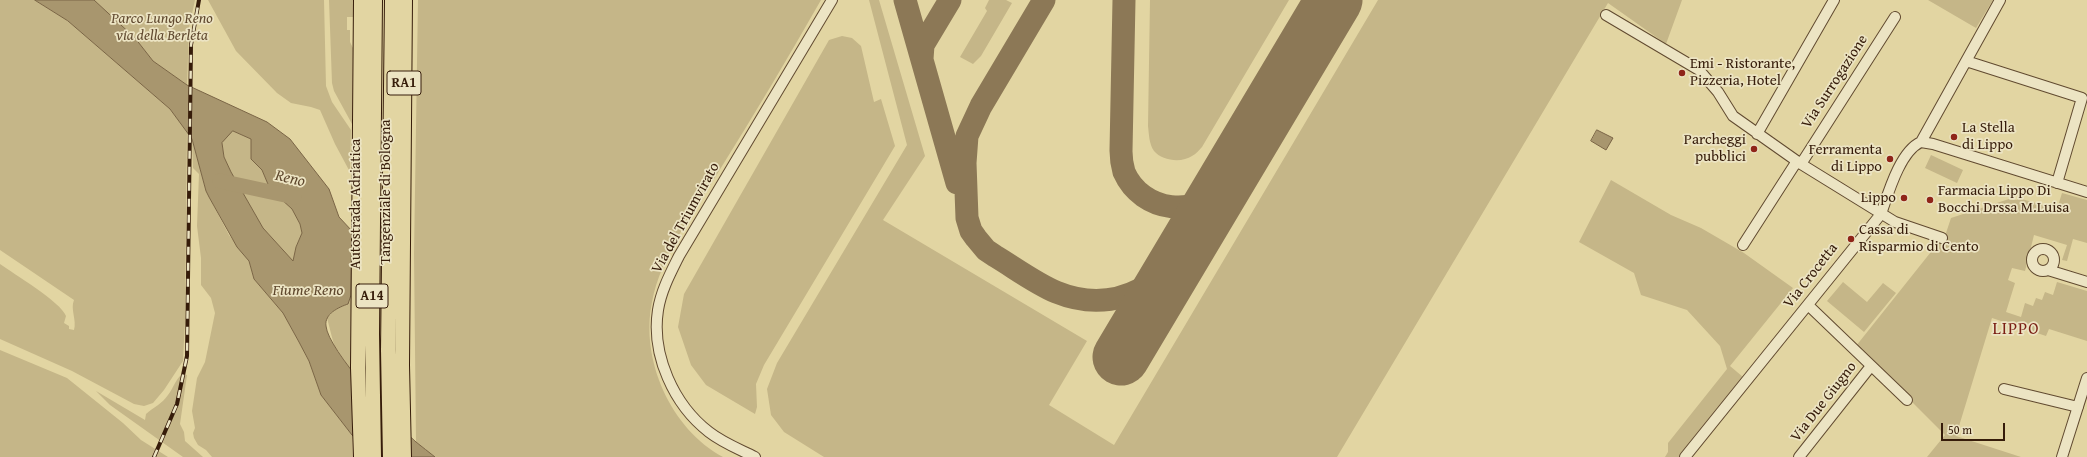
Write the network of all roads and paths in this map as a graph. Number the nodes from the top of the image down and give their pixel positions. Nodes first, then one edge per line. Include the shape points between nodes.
1 (361, 0) edge
2 (375, 0) edge
3 (392, 0) edge
4 (405, 0) edge
5 (409, 0) edge
6 (832, 0) edge
7 (1834, 0) edge
8 (2000, 0) edge
9 (1606, 15) dead end
10 (1895, 17) dead end
11 (1966, 61) junction
12 (404, 73) junction
13 (1758, 134) junction
14 (1921, 142) junction
15 (1799, 163) junction
16 (2057, 183) junction
17 (2087, 192) edge
18 (1881, 214) junction
19 (1942, 238) dead end
20 (1744, 245) dead end
21 (2048, 270) dead end
22 (2087, 282) edge
23 (1808, 304) junction
24 (1871, 366) junction
25 (2087, 378) edge
26 (2004, 389) dead end
27 (1907, 400) dead end
28 (2078, 407) junction
29 (361, 457) edge
30 (374, 457) edge
31 (390, 457) edge
32 (404, 457) edge
33 (755, 457) edge
34 (1685, 457) edge
35 (1799, 457) edge
36 (2062, 457) edge

1 - 29 highway, Tangenziale di Bologna via 358,368
2 - 30 highway, Autostrada Adriatica / A14 via 372,348
3 - 31 highway, A14 via 388,350
4 - 12 highway, Tangenziale di Bologna / RA1
5 - 12 highway
6 - 33 street, Via del Triumvirato via 679,256 666,281 658,312 657,340 665,370 686,410 709,432
7 - 13 street
8 - 11 street, Via Crocetta
9 - 13 street via 1699,70 1718,92 1733,116
10 - 15 street, Via Surrogazione
11 - 14 street, Via Crocetta
11 - 16 street via 2082,98
12 - 32 highway, Tangenziale di Bologna / RA1
13 - 15 street
14 - 16 street
14 - 18 street, Via Crocetta via 1911,148 1902,163
15 - 18 street
15 - 20 street, Via Surrogazione
16 - 17 street
18 - 19 street via 1895,222
18 - 23 street, Via Crocetta
21 - 22 street
23 - 24 street, Via Due Giugno
23 - 34 street, Via Crocetta
24 - 27 street, Via Due Giugno
24 - 35 street, Via Due Giugno
25 - 28 street
26 - 28 street
28 - 36 street

